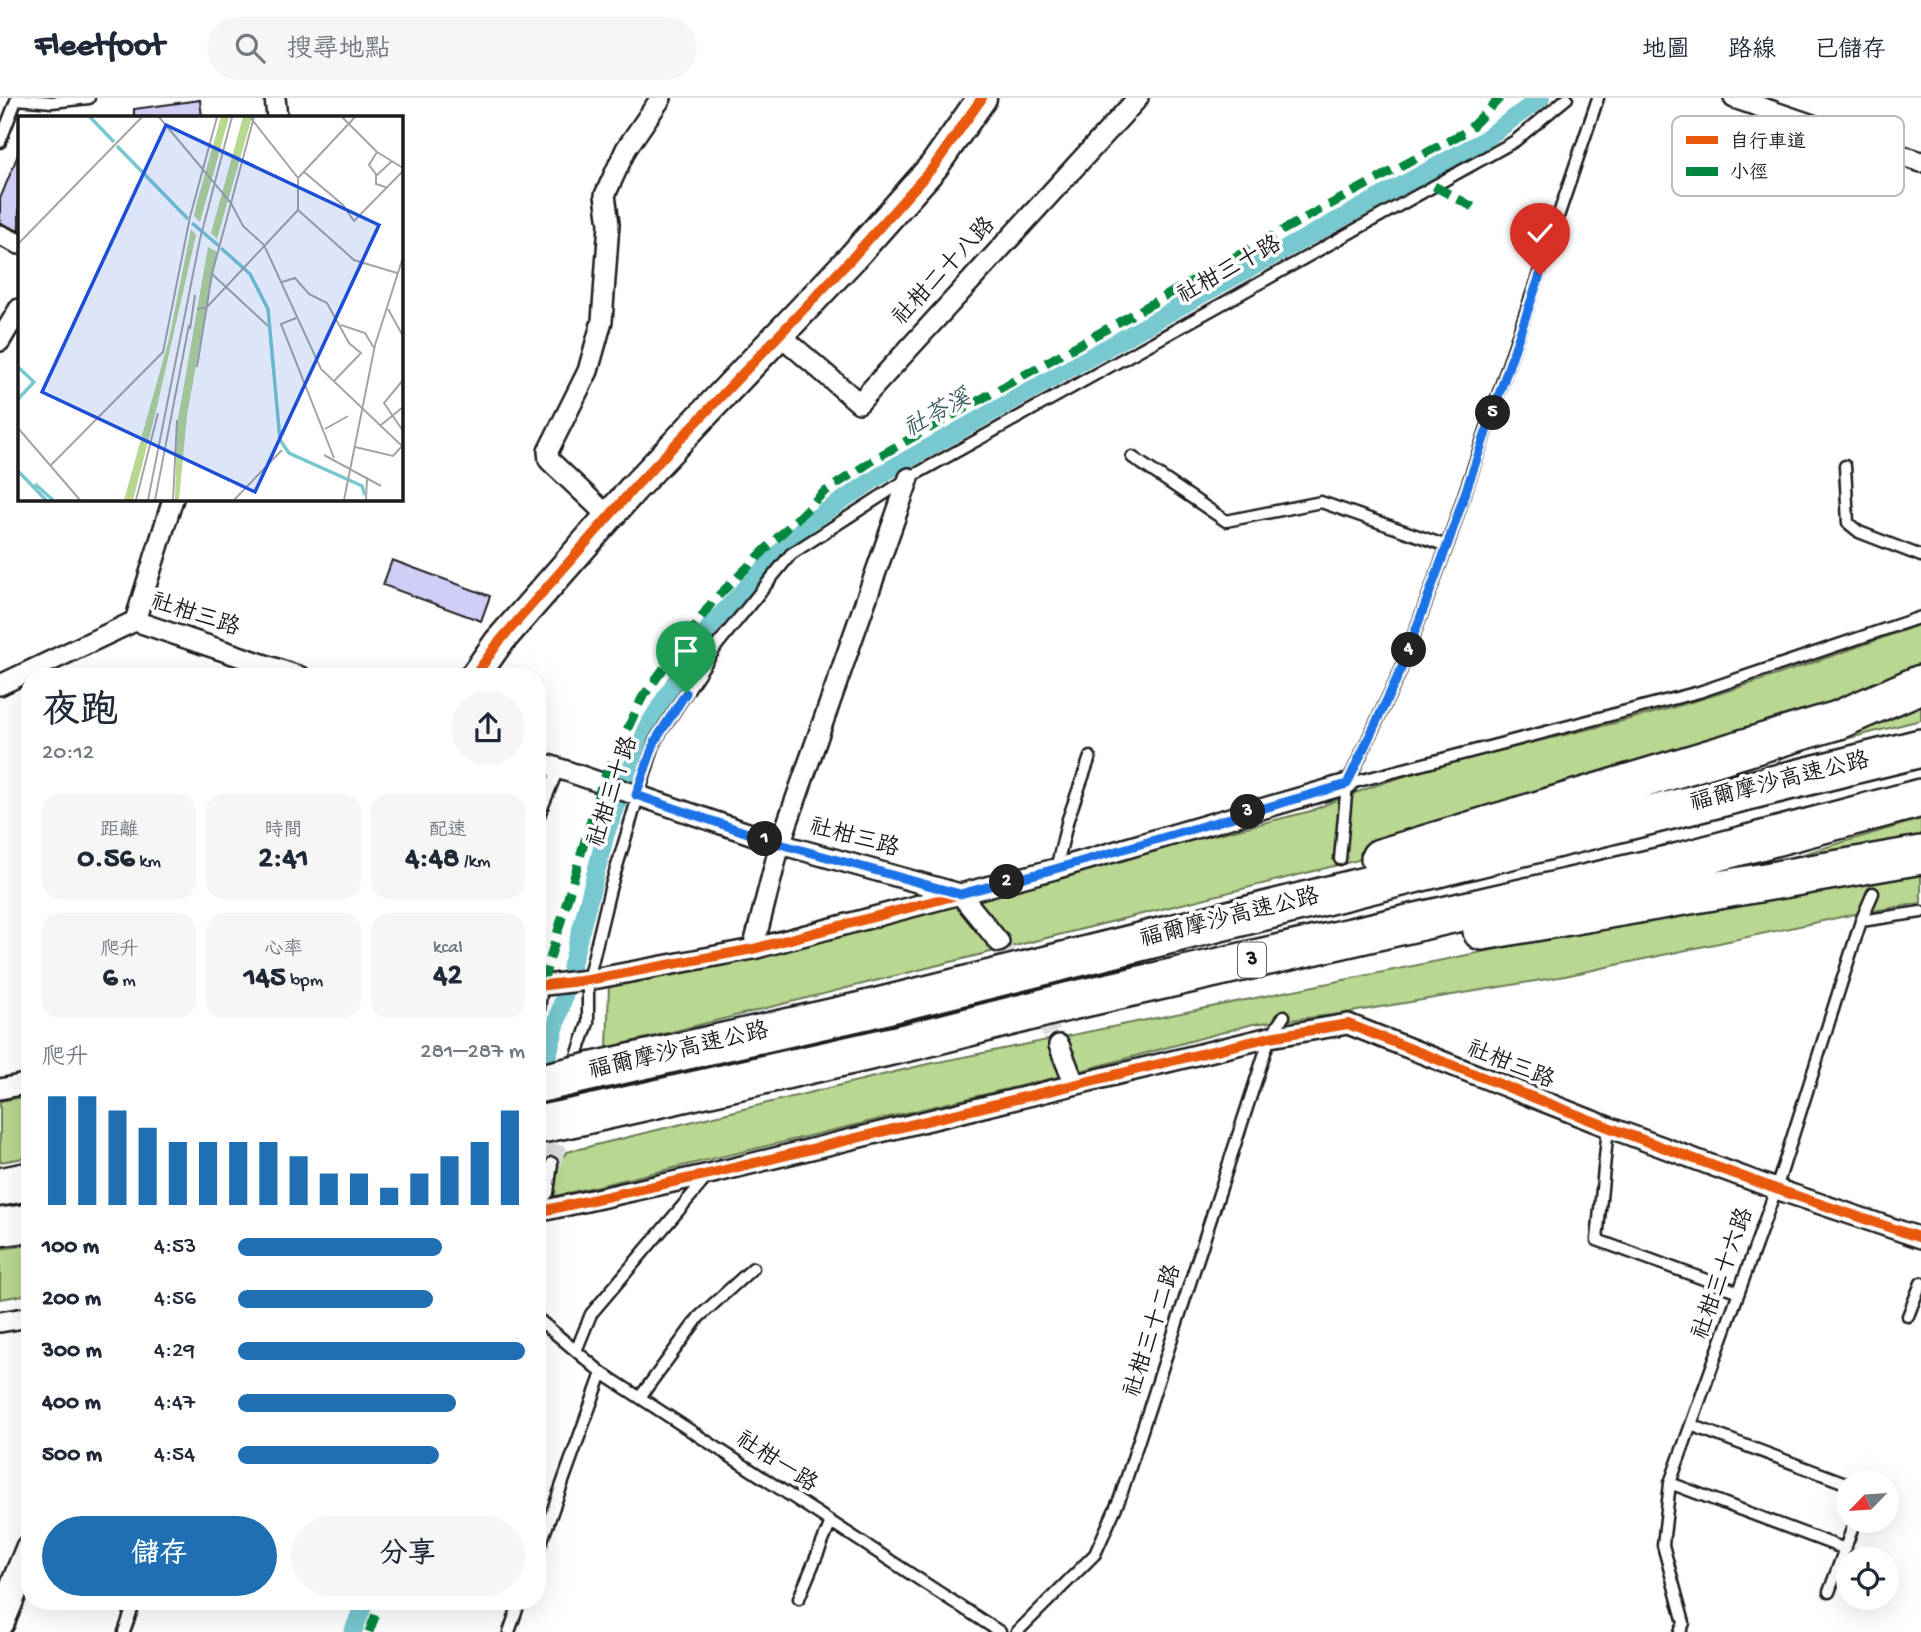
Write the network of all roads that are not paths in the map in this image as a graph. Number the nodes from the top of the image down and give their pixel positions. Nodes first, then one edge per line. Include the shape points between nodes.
1 (17, 98) edge
2 (89, 98) edge
3 (275, 98) edge
4 (662, 98) edge
5 (982, 98) edge
6 (1138, 98) edge
7 (1567, 98) edge
8 (1598, 98) edge
9 (1734, 98) edge
10 (277, 116) edge
11 (1787, 116) edge
12 (0, 142) edge
13 (1904, 156) edge
14 (1921, 162) edge
15 (0, 235) edge
16 (18, 244) edge
17 (18, 311) edge
18 (780, 335) junction
19 (0, 341) edge
20 (1132, 457) dead end
21 (1845, 466) dead end
22 (909, 478) junction
23 (173, 500) edge
24 (609, 517) junction
25 (1447, 546) junction
26 (1921, 556) edge
27 (1921, 617) edge
28 (135, 621) junction
29 (36, 668) edge
30 (274, 668) edge
31 (480, 668) edge
32 (21, 675) edge
33 (1921, 684) edge
34 (0, 685) edge
35 (1921, 748) edge
36 (1090, 757) dead end
37 (546, 764) edge
38 (558, 769) junction
39 (1347, 784) junction
40 (636, 795) junction
41 (546, 798) edge
42 (1921, 798) edge
43 (780, 844) junction
44 (1921, 855) edge
45 (1340, 859) dead end
46 (1055, 869) junction
47 (1873, 893) dead end
48 (960, 894) junction
49 (1921, 912) edge
50 (1861, 921) junction
51 (999, 942) tunnel mouth
52 (753, 949) junction
53 (588, 979) junction
54 (546, 985) edge
55 (922, 996) junction
56 (1071, 1001) junction
57 (1284, 1016) dead end
58 (1270, 1037) junction
59 (1059, 1045) tunnel mouth
60 (585, 1063) junction
61 (546, 1080) edge
62 (1074, 1083) junction
63 (21, 1085) edge
64 (0, 1089) edge
65 (546, 1123) edge
66 (1608, 1127) junction
67 (552, 1163) tunnel mouth
68 (709, 1174) junction
69 (21, 1183) edge
70 (0, 1187) edge
71 (1776, 1189) junction
72 (546, 1195) edge
73 (546, 1210) edge
74 (21, 1224) edge
75 (0, 1227) edge
76 (1921, 1238) edge
77 (754, 1268) dead end
78 (1921, 1283) edge
79 (1739, 1292) junction
80 (1908, 1316) dead end
81 (21, 1318) edge
82 (0, 1322) edge
83 (546, 1326) edge
84 (576, 1351) junction
85 (602, 1373) junction
86 (640, 1397) junction
87 (1690, 1425) junction
88 (1836, 1480) edge
89 (1670, 1483) junction
90 (831, 1522) junction
91 (546, 1529) edge
92 (1840, 1547) edge
93 (21, 1571) edge
94 (1836, 1573) edge
95 (1829, 1592) dead end
96 (799, 1598) dead end
97 (132, 1610) edge
98 (517, 1610) edge
99 (0, 1622) edge
100 (124, 1632) edge
101 (509, 1632) edge
102 (1000, 1632) edge
103 (1017, 1632) edge
104 (1680, 1632) edge

1 - 2 lane via 52,102
1 - 12 lane
3 - 10 street
4 - 24 street via 626,149 605,195 609,224 602,321 588,371 548,451 549,460
5 - 18 street via 934,166
6 - 18 street, 社柑二十八路 via 859,403
7 - 22 lane, 社柑三十路 via 1515,141
8 - 25 lane
9 - 11 street
13 - 14 street
15 - 16 street
17 - 19 street
18 - 24 street
20 - 25 lane via 1227,521 1321,502
21 - 26 lane via 1848,523 1859,532
22 - 40 lane, 社柑三十路 via 792,554 718,645 655,741
22 - 43 street
23 - 28 street
24 - 31 street
25 - 39 lane via 1400,672
27 - 39 lane via 1699,692
28 - 29 street, 社柑三路
28 - 30 street, 社柑三路
32 - 34 street, 社柑三路
33 - 55 highway via 1838,720
35 - 55 highway, 福爾摩沙高速公路 / 3
36 - 46 lane
37 - 38 street
38 - 40 street, 社柑三路
38 - 41 lane
39 - 45 lane
39 - 46 street
40 - 43 street, 社柑三路
40 - 53 lane, 社柑三十路
42 - 56 highway, 福爾摩沙高速公路 / 3 via 1680,862
43 - 48 street, 社柑三路
43 - 52 street
44 - 56 highway
46 - 48 street
47 - 50 lane, 社柑三十六路
48 - 51 street
48 - 52 street
49 - 50 lane
50 - 71 lane, 社柑三十六路
52 - 53 street
53 - 54 street
53 - 60 lane, 社柑三十路
55 - 60 highway, 福爾摩沙高速公路 / 3
56 - 65 highway, 福爾摩沙高速公路 / 3, bridge via 900,1045
57 - 58 lane, 社柑三十二路
58 - 62 street, 社柑三路
58 - 66 street, 社柑三路 via 1348,1024
58 - 103 lane, 社柑三十二路 via 1120,1499 1095,1554
59 - 62 street
60 - 61 highway, 福爾摩沙高速公路 / 3, bridge
62 - 68 street, 社柑三路
63 - 64 street
66 - 71 street, 社柑三路
66 - 79 lane via 1597,1240
67 - 72 lane
68 - 73 street, 社柑三路
68 - 84 lane via 591,1314
69 - 70 highway
71 - 76 street, 社柑三路
71 - 79 lane, 社柑三十六路
74 - 75 highway
77 - 86 lane via 699,1318
78 - 80 lane
79 - 87 lane, 社柑三十六路
81 - 82 street
83 - 84 lane, 社柑一路
84 - 85 lane, 社柑一路
85 - 86 lane, 社柑一路
85 - 91 lane
86 - 90 lane, 社柑一路
87 - 88 lane
87 - 89 lane, 社柑三十六路
89 - 92 lane
89 - 104 lane, 社柑三十六路 via 1663,1545 1684,1623
90 - 96 lane
90 - 102 lane, 社柑一路
93 - 99 street
94 - 95 lane
97 - 100 lane
98 - 101 lane

